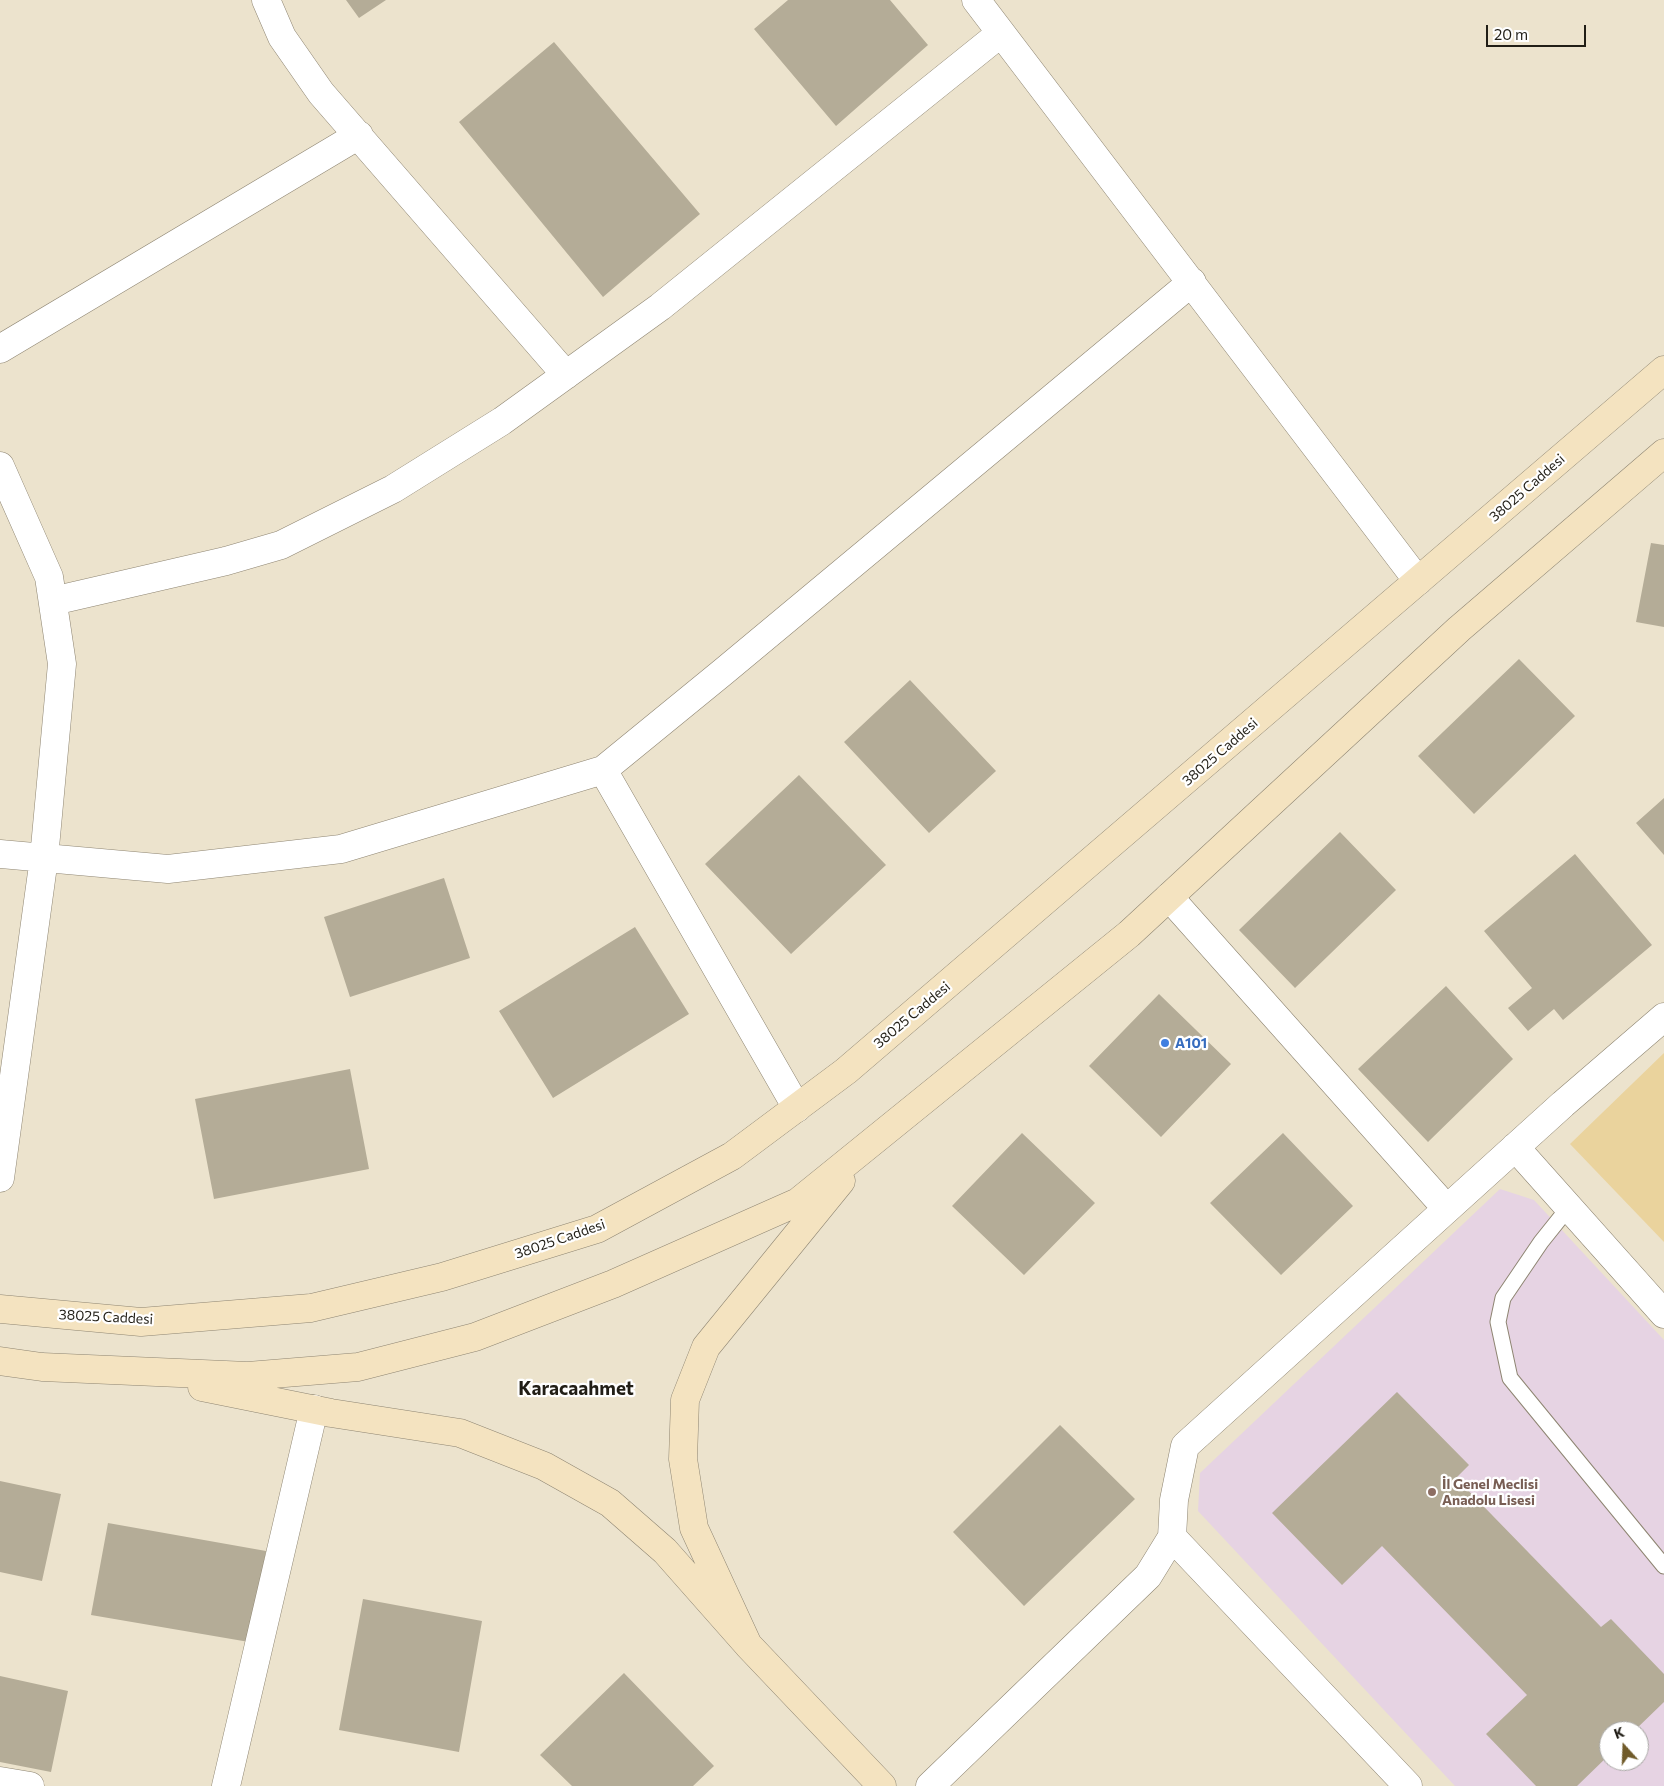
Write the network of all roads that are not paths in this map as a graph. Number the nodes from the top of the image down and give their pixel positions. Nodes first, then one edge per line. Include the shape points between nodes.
1 (266, 0) edge
2 (976, 0) edge
3 (1001, 33) junction
4 (359, 135) junction
5 (1192, 282) junction
6 (0, 349) edge
7 (1664, 370) edge
8 (566, 375) junction
9 (1664, 453) edge
10 (0, 466) edge
11 (1664, 474) edge
12 (1631, 482) junction
13 (1418, 581) junction
14 (53, 601) junction
15 (603, 770) junction
16 (0, 854) edge
17 (44, 858) junction
18 (1169, 897) junction
19 (1664, 1017) edge
20 (797, 1108) junction
21 (873, 1141) junction
22 (1515, 1148) junction
23 (0, 1178) edge
24 (1569, 1208) junction
25 (1447, 1210) junction
26 (0, 1309) edge
27 (1664, 1314) edge
28 (0, 1361) edge
29 (114, 1370) junction
30 (314, 1410) junction
31 (1172, 1537) junction
32 (1664, 1566) edge
33 (748, 1645) junction
34 (0, 1780) edge
35 (30, 1786) edge
36 (226, 1786) edge
37 (882, 1786) edge
38 (930, 1786) edge
39 (1408, 1786) edge

1 - 4 street via 282,37 321,92
2 - 3 street
3 - 5 street
3 - 8 street via 660,307
4 - 6 street
4 - 8 street
5 - 13 street
5 - 15 street
7 - 13 main road, 38025 Caddesi
8 - 14 street via 502,422 393,489 281,545
9 - 12 main road
10 - 14 street via 49,577
11 - 12 main road
12 - 18 main road via 1459,628
13 - 20 main road, 38025 Caddesi via 846,1071
14 - 17 street via 62,664
15 - 17 street via 341,849 168,869
15 - 20 street
16 - 17 street
17 - 23 street
18 - 21 main road via 1129,934
18 - 25 street
19 - 22 street
20 - 26 main road, 38025 Caddesi via 732,1156 597,1229 442,1277 311,1308 141,1322
21 - 29 main road via 798,1202 612,1284 475,1337 358,1367 248,1376
21 - 33 main road via 706,1347 685,1400 683,1459 694,1528
22 - 24 street
22 - 25 street
24 - 27 street
24 - 32 lane via 1540,1242 1503,1298 1498,1322 1510,1378
25 - 31 street via 1185,1446 1174,1500
28 - 29 main road via 42,1367
29 - 30 main road
30 - 33 main road via 460,1433 544,1466 610,1503 658,1545
30 - 36 street
31 - 38 street via 1148,1576
31 - 39 street
33 - 37 main road
34 - 35 street

